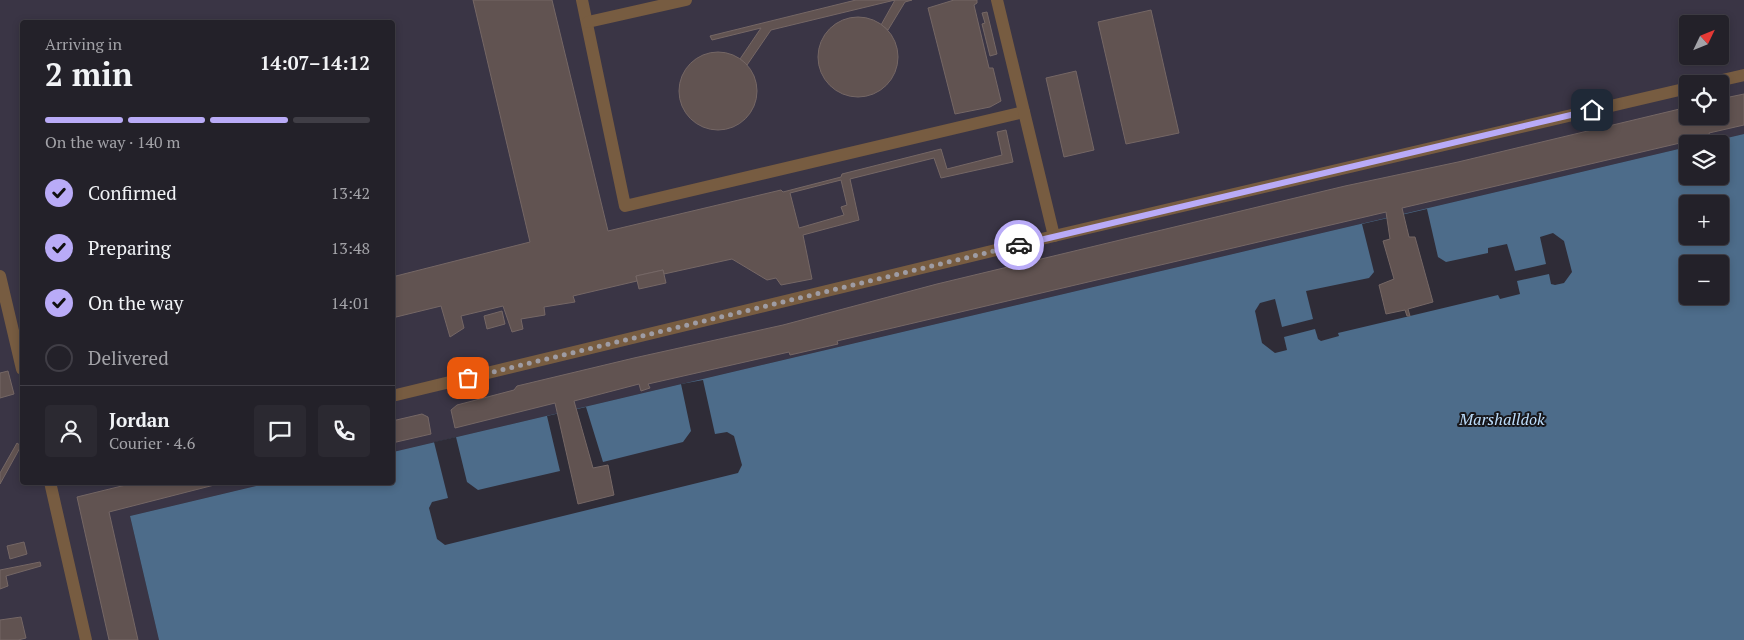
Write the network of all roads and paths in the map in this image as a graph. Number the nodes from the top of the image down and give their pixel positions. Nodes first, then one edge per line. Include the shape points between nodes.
1 (582, 0) edge
2 (686, 0) edge
3 (997, 0) edge
4 (588, 22) junction
5 (1744, 74) edge
6 (1729, 78) edge
7 (1679, 90) edge
8 (1024, 112) junction
9 (1054, 236) junction
10 (0, 276) edge
11 (20, 361) edge
12 (395, 395) edge
13 (51, 485) edge
14 (86, 640) edge

1 - 4 lane
2 - 4 lane
3 - 8 lane
4 - 8 lane via 626,206
5 - 6 lane
7 - 9 lane
8 - 9 lane
9 - 12 lane
10 - 11 lane
13 - 14 lane

